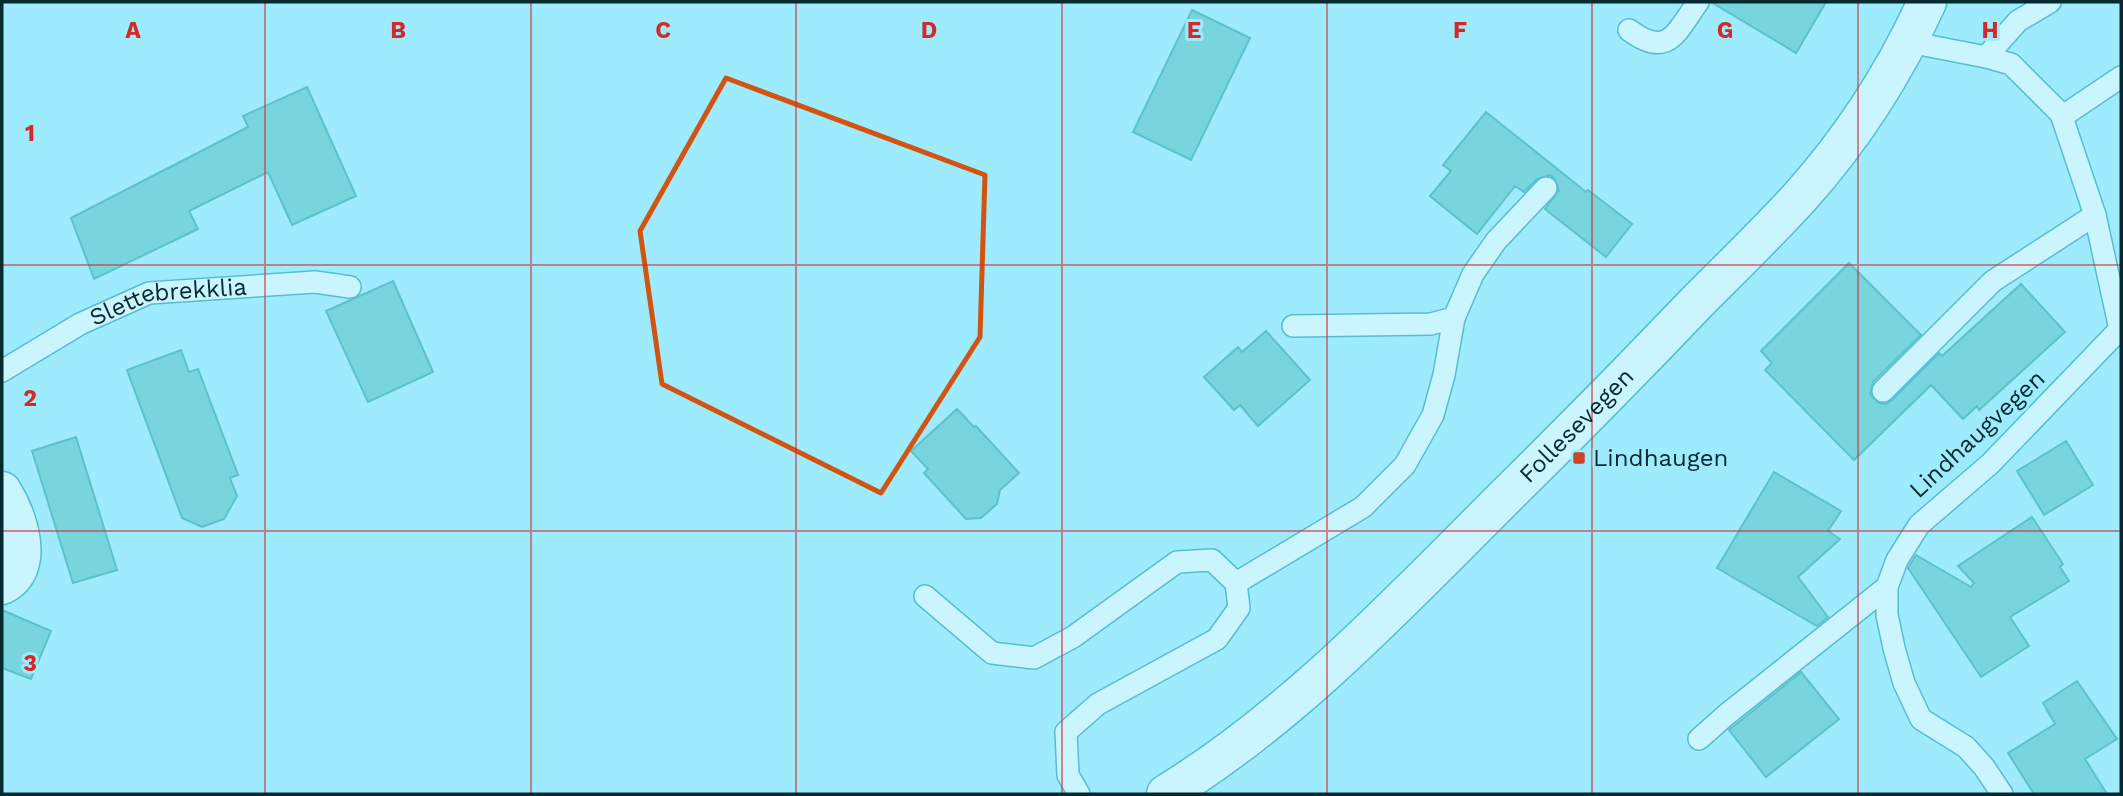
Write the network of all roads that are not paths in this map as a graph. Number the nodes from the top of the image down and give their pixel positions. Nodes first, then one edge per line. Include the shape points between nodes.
1 (1698, 2) edge
2 (1927, 2) edge
3 (2050, 2) edge
4 (1629, 30) dead end
5 (1909, 42) junction
6 (1986, 57) junction
7 (2121, 77) edge
8 (2061, 114) junction
9 (1546, 188) dead end
10 (2095, 215) junction
11 (350, 287) dead end
12 (1454, 318) junction
13 (1293, 326) dead end
14 (2120, 332) edge
15 (2, 371) edge
16 (1884, 391) dead end
17 (2, 491) edge
18 (1236, 583) junction
19 (2, 585) edge
20 (1887, 587) junction
21 (925, 596) dead end
22 (1699, 739) dead end
23 (1079, 794) edge
24 (1166, 794) edge
25 (2001, 794) edge

1 - 4 lane via 1665,42 1644,41
2 - 5 main road, Follesevegen
3 - 6 lane via 2018,21
5 - 6 lane, Lindhaugvegen
5 - 24 main road, Follesevegen via 1863,117 1801,195 1593,410 1324,673
6 - 8 lane, Lindhaugvegen via 2011,64
7 - 8 lane
8 - 10 lane, Lindhaugvegen
9 - 12 lane via 1473,274
10 - 14 lane, Lindhaugvegen
10 - 16 lane via 1993,281
11 - 15 lane, Slettebrekklia via 315,282 149,293 80,324
12 - 13 lane via 1431,324
12 - 18 lane via 1433,415 1405,465 1363,507
14 - 20 lane, Lindhaugvegen via 1990,464 1920,525 1897,560
17 - 19 main road via 20,530 21,555 14,573
18 - 21 lane via 1212,560 1177,562 1073,637 1034,658 992,653
18 - 23 lane via 1239,608 1217,639 1098,704 1066,732 1068,775
20 - 22 lane
20 - 25 lane via 1894,648 1921,719 1966,747

